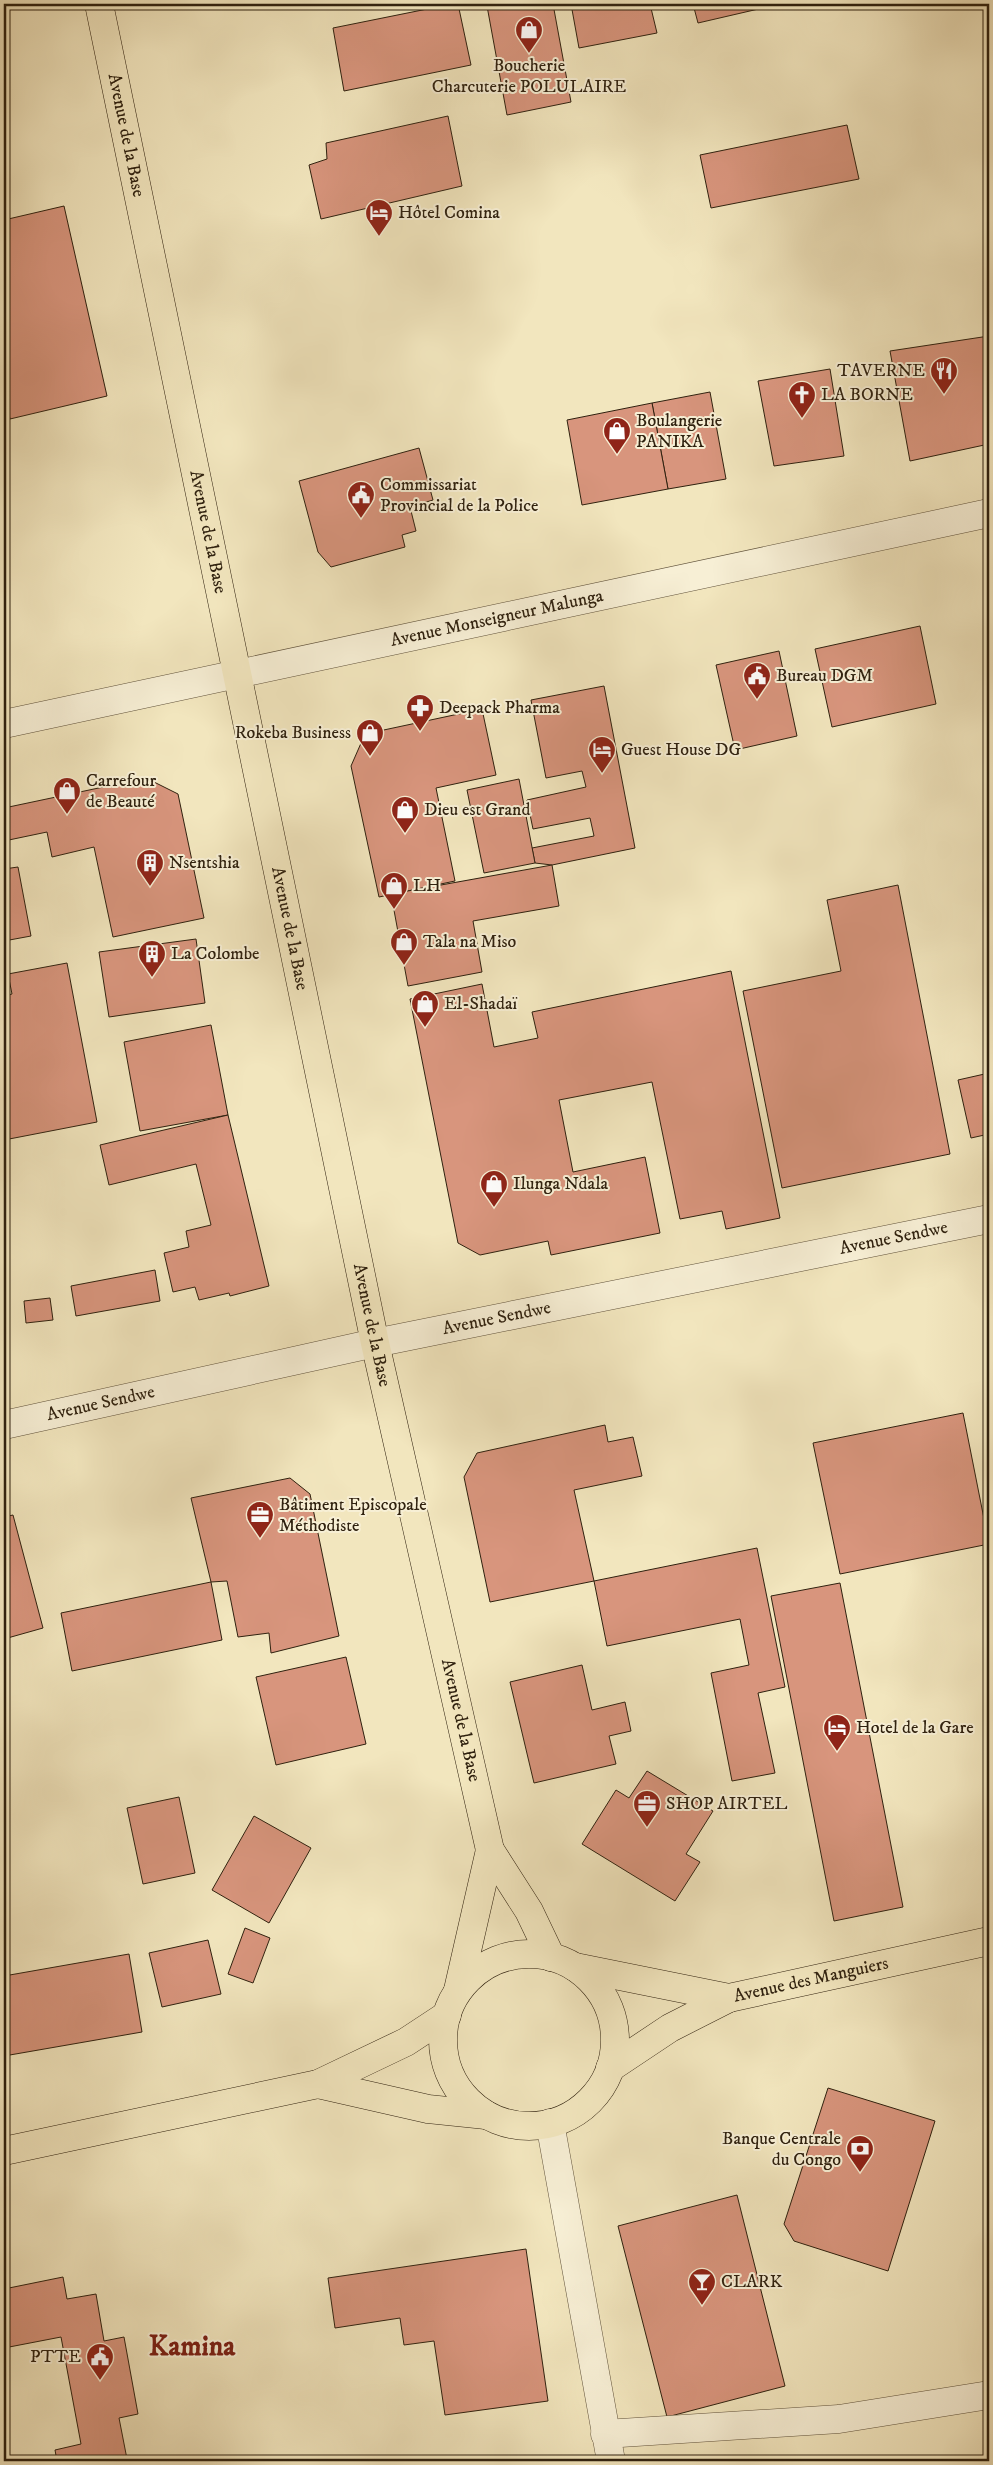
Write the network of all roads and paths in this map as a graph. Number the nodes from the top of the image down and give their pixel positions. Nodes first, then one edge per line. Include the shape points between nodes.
1 (98, 4) edge
2 (989, 513) edge
3 (237, 675) junction
4 (4, 724) edge
5 (989, 1219) edge
6 (375, 1343) junction
7 (4, 1425) edge
8 (490, 1850) junction
9 (989, 1941) edge
10 (562, 1962) junction
11 (458, 1990) junction
12 (729, 1998) junction
13 (447, 2015) junction
14 (610, 2068) junction
15 (318, 2084) junction
16 (486, 2116) junction
17 (550, 2123) junction
18 (4, 2152) edge
19 (989, 2395) edge
20 (605, 2434) junction
21 (610, 2461) edge

1 - 3 main road, Avenue de la Base
2 - 3 street, Avenue Monseigneur Malunga
3 - 4 street, Avenue Monseigneur Malunga
3 - 6 main road, Avenue de la Base
5 - 6 street, Avenue Sendwe
6 - 7 street, Avenue Sendwe
6 - 8 main road, Avenue de la Base
8 - 10 main road
8 - 11 main road
9 - 12 main road, Avenue des Manguiers
10 - 11 main road via 525,1954 499,1959 477,1972
10 - 12 main road, Avenue des Manguiers
10 - 14 main road via 596,1985 610,2011 615,2040
11 - 13 main road
12 - 14 main road via 670,2028
13 - 15 main road via 406,2042
13 - 16 main road via 443,2044 449,2072 464,2097
14 - 17 main road via 590,2100 576,2112
15 - 16 main road via 428,2109
15 - 18 main road
16 - 17 main road via 528,2126
17 - 20 street
19 - 20 street via 839,2419
20 - 21 street

